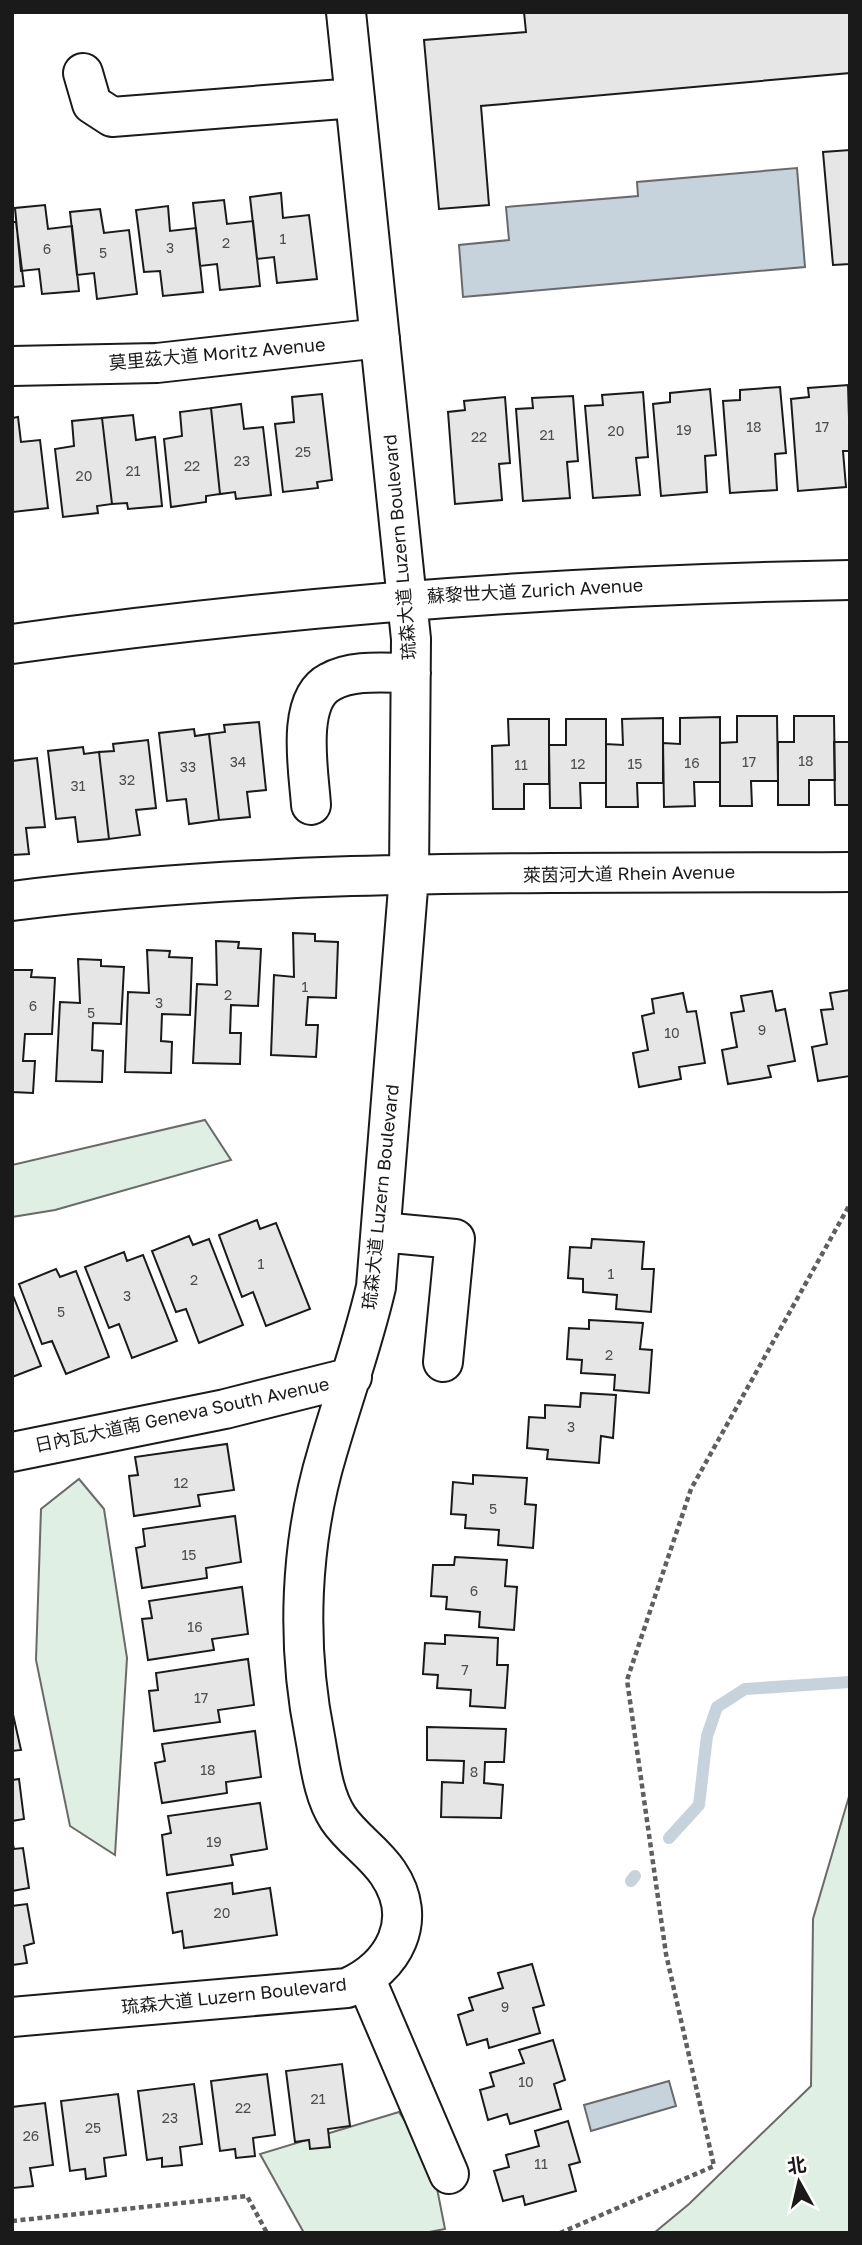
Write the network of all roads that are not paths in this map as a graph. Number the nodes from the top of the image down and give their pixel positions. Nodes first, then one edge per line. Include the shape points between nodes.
1 (346, 12) edge
2 (83, 73) dead end
3 (355, 98) junction
4 (380, 338) junction
5 (12, 366) edge
6 (850, 580) edge
7 (406, 598) junction
8 (12, 644) edge
9 (411, 673) junction
10 (310, 805) dead end
11 (850, 872) edge
12 (409, 876) junction
13 (12, 901) edge
14 (381, 1232) junction
15 (443, 1362) dead end
16 (352, 1377) junction
17 (12, 1452) edge
18 (366, 1980) junction
19 (12, 2017) edge
20 (449, 2174) dead end

1 - 3 lane, 琉森大道 Luzern Boulevard
2 - 3 lane via 92,104 112,117
3 - 4 lane, 琉森大道 Luzern Boulevard
4 - 5 lane, 莫里茲大道 Moritz Avenue via 157,363
4 - 7 lane, 琉森大道 Luzern Boulevard
6 - 7 lane, 蘇黎世大道 Zurich Avenue
7 - 8 lane, 蘇黎世大道 Zurich Avenue
7 - 9 lane, 琉森大道 Luzern Boulevard
9 - 10 lane via 354,674 328,682 310,704
9 - 12 lane, 琉森大道 Luzern Boulevard
11 - 12 lane, 萊茵河大道 Rhein Avenue
12 - 13 lane, 萊茵河大道 Rhein Avenue via 255,878
12 - 14 lane, 琉森大道 Luzern Boulevard
14 - 15 lane via 455,1239
14 - 16 lane, 琉森大道 Luzern Boulevard via 376,1287
16 - 17 lane, 日內瓦大道南 Geneva South Avenue via 225,1409
16 - 18 lane, 琉森大道 Luzern Boulevard via 314,1507 303,1614 310,1714 326,1792 353,1838 387,1871 402,1911 394,1950
18 - 19 lane, 琉森大道 Luzern Boulevard via 347,1988
18 - 20 lane

